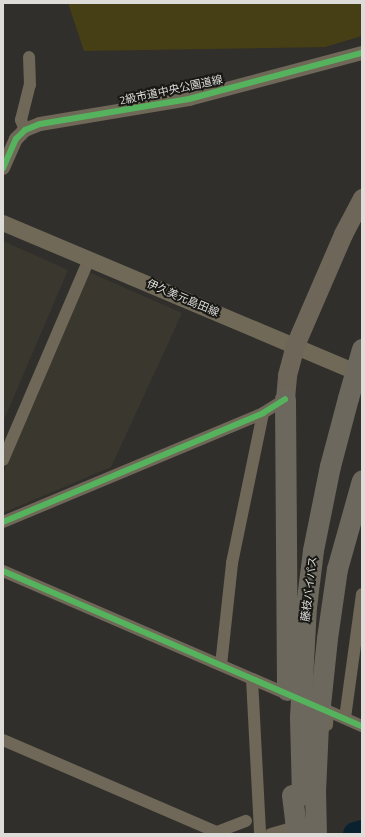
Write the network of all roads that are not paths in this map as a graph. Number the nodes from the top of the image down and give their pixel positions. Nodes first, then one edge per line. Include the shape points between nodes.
1 (362, 53) edge
2 (29, 57) dead end
3 (26, 130) junction
4 (3, 168) edge
5 (362, 198) edge
6 (3, 223) edge
7 (89, 259) junction
8 (295, 345) junction
9 (362, 349) edge
10 (362, 375) edge
11 (285, 399) junction
12 (263, 413) junction
13 (3, 460) edge
14 (362, 480) edge
15 (3, 522) edge
16 (3, 571) edge
17 (362, 594) edge
18 (221, 666) junction
19 (252, 679) junction
20 (280, 691) dead end
21 (345, 718) junction
22 (362, 726) edge
23 (3, 740) edge
24 (303, 794) junction
25 (246, 821) dead end
26 (260, 834) edge
27 (271, 834) edge
28 (297, 834) edge
29 (305, 834) edge
30 (316, 834) edge

1 - 3 street, 2級市道中央公園道線 via 188,99 40,124
2 - 3 street via 30,85 21,120
3 - 4 street, 2級市道中央公園道線 via 16,139
5 - 8 highway via 343,234
6 - 7 main road, 伊久美元島田線
7 - 8 main road, 伊久美元島田線
7 - 13 street
8 - 10 main road, 伊久美元島田線
8 - 11 highway via 287,376
9 - 24 highway, 藤枝バイパス, bridge via 330,466 313,550 306,607 300,718
11 - 12 street
11 - 24 highway via 287,674
12 - 15 street
12 - 18 street via 232,563
14 - 24 highway via 337,569 318,724
16 - 18 street
17 - 21 street
18 - 19 street
19 - 20 street
19 - 26 street
21 - 22 street
21 - 27 street via 328,711 325,804 288,829
23 - 25 street via 216,832
24 - 28 highway, bridge
24 - 29 highway, 藤枝バイパス
24 - 30 highway, bridge

